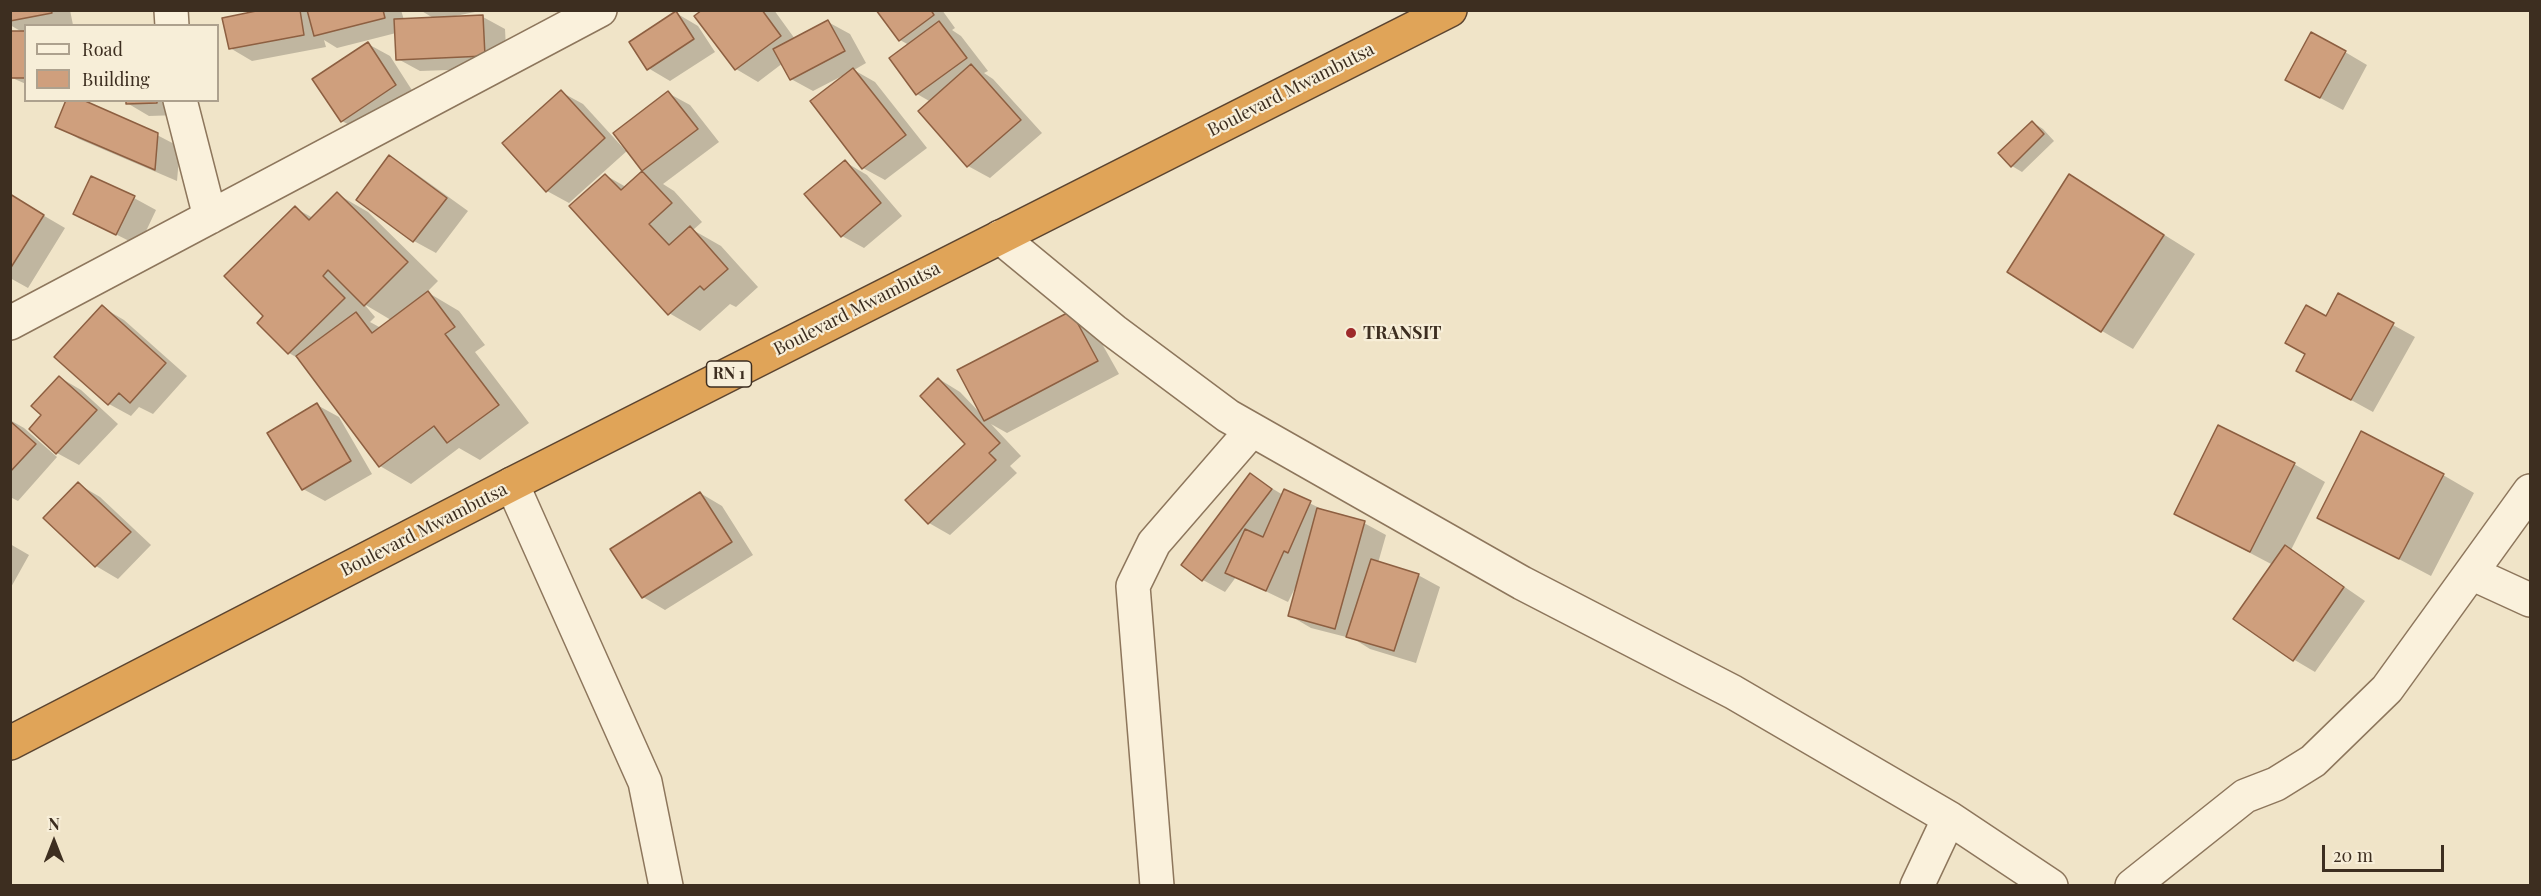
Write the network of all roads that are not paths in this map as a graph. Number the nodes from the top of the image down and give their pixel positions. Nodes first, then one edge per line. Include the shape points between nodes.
1 (600, 10) edge
2 (1450, 10) edge
3 (560, 20) edge
4 (181, 102) edge
5 (210, 217) junction
6 (1000, 237) junction
7 (10, 323) edge
8 (1252, 430) junction
9 (512, 484) junction
10 (2530, 491) edge
11 (2471, 573) junction
12 (2530, 600) edge
13 (10, 743) edge
14 (1949, 818) junction
15 (666, 885) edge
16 (1157, 885) edge
17 (1917, 885) edge
18 (2051, 885) edge
19 (2132, 885) edge

1 - 3 street
2 - 6 highway, Boulevard Mwambutsa / RN 1
3 - 5 street
4 - 5 street
5 - 7 street
6 - 8 street via 1114,331
6 - 9 highway, Boulevard Mwambutsa / RN 1
8 - 14 street via 1522,583 1733,692
8 - 16 street via 1154,543 1133,586
9 - 13 highway, Boulevard Mwambutsa / RN 1
9 - 15 street via 645,782
10 - 11 street
11 - 12 street
11 - 19 street via 2387,689 2313,761 2276,784 2245,796
14 - 17 street
14 - 18 street

